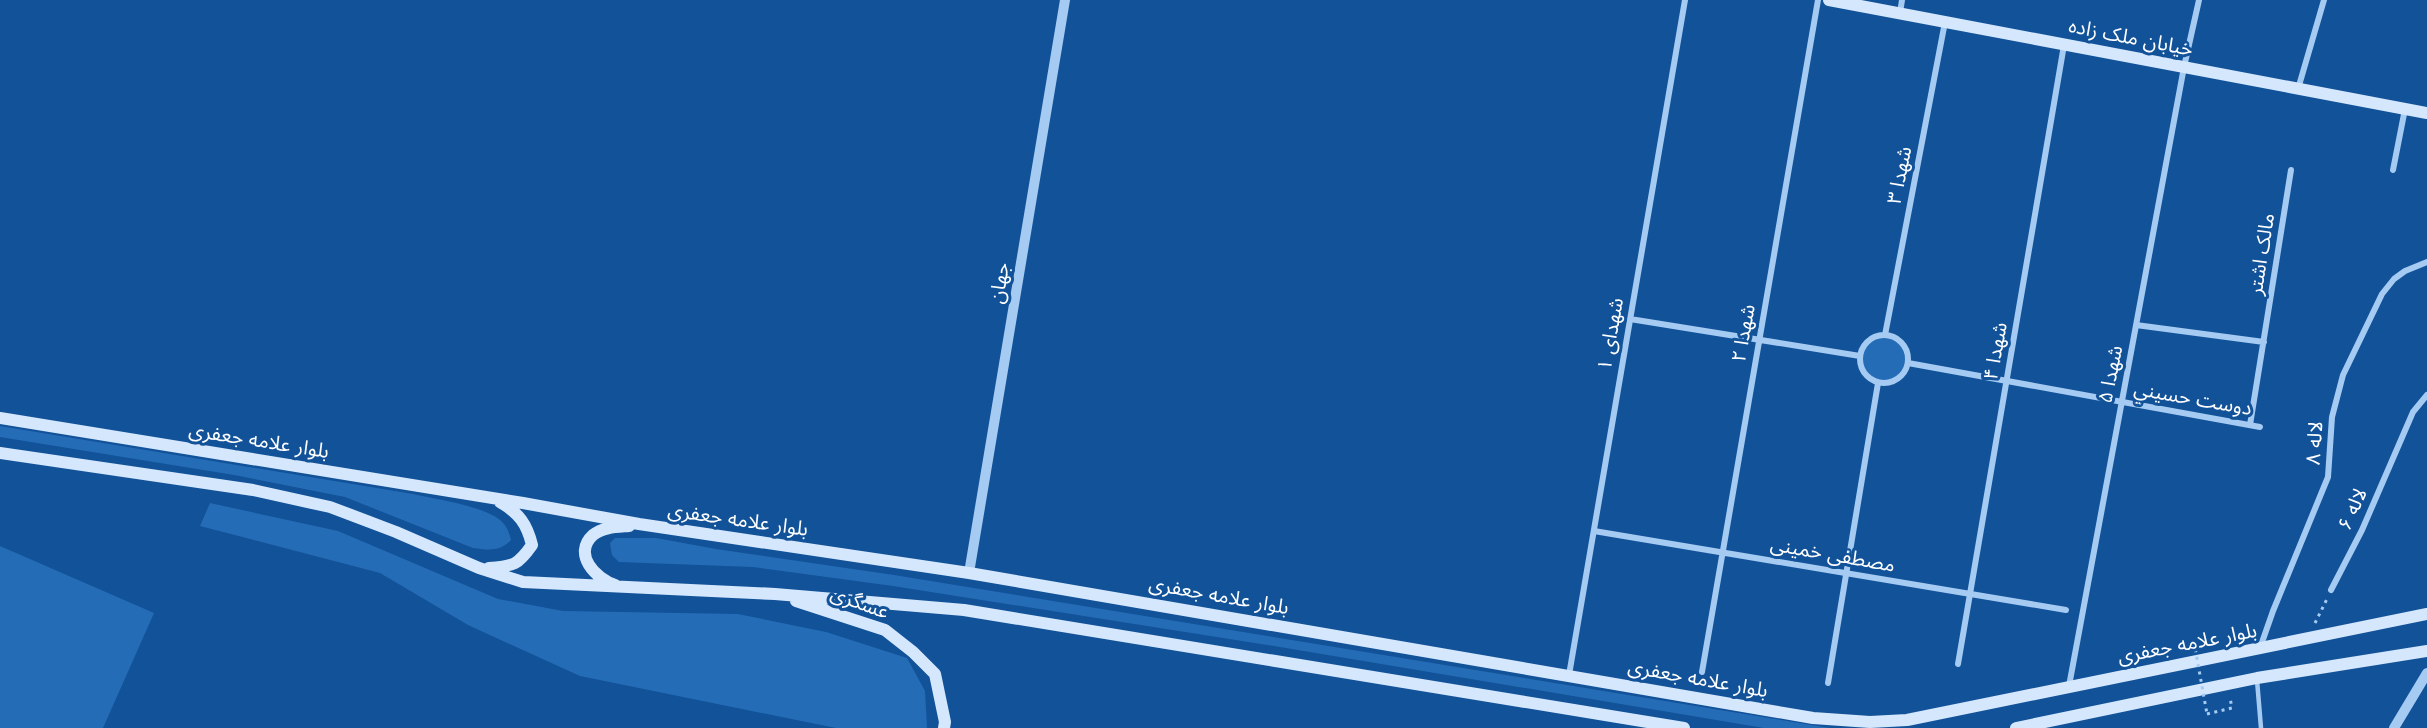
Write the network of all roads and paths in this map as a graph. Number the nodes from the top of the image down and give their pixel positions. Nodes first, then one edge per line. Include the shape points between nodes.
1 (1065, 0) edge
2 (1685, 0) edge
3 (1818, 0) edge
4 (1829, 0) edge
5 (1902, 0) edge
6 (2199, 0) edge
7 (2324, 0) edge
8 (1900, 14) junction
9 (1945, 22) junction
10 (2064, 45) junction
11 (2184, 67) junction
12 (2298, 89) junction
13 (2404, 109) junction
14 (2427, 113) edge
15 (2291, 170) dead end
16 (2393, 170) dead end
17 (2427, 261) edge
18 (1630, 319) junction
19 (2136, 325) junction
20 (1885, 335) junction
21 (1759, 340) junction
22 (2264, 342) junction
23 (1860, 356) junction
24 (1908, 363) junction
25 (2006, 380) junction
26 (1878, 383) junction
27 (2427, 396) edge
28 (2122, 402) junction
29 (0, 418) edge
30 (2250, 425) junction
31 (2260, 427) dead end
32 (0, 453) edge
33 (494, 498) junction
34 (639, 524) junction
35 (1594, 531) junction
36 (1722, 552) junction
37 (479, 568) junction
38 (969, 573) junction
39 (1847, 573) junction
40 (624, 588) junction
41 (2331, 590) joint
42 (775, 594) junction
43 (1970, 594) junction
44 (2066, 610) dead end
45 (2427, 614) edge
46 (2308, 638) junction
47 (2221, 640) dead end
48 (2260, 648) junction
49 (2427, 651) edge
50 (1958, 664) dead end
51 (1702, 672) dead end
52 (2427, 673) edge
53 (1569, 675) junction
54 (2257, 678) junction
55 (1828, 683) dead end
56 (2069, 686) junction
57 (2232, 708) dead end
58 (2060, 723) edge
59 (2039, 725) edge
60 (944, 728) edge
61 (1684, 728) edge
62 (2016, 728) edge
63 (2261, 728) edge
64 (2394, 728) edge

1 - 38 street, جهان
2 - 18 street, شهدای ۱
3 - 21 street, شهدا ۲
4 - 8 main road, خیابان ملک زاده
5 - 8 street
6 - 11 street, شهدا ۵
7 - 12 street
8 - 9 main road, خیابان ملک زاده
9 - 10 main road, خیابان ملک زاده
9 - 20 street, شهدا ۳
10 - 11 main road, خیابان ملک زاده
10 - 25 street, شهدا ۴
11 - 12 main road, خیابان ملک زاده
11 - 19 street, شهدا ۵
12 - 13 main road, خیابان ملک زاده
13 - 14 main road, خیابان ملک زاده
13 - 16 street
15 - 22 street, مالک اشتر
17 - 48 street, لاله ۸ via 2394,279 2382,294 2343,375 2332,417 2328,477
18 - 21 street
18 - 35 street, شهدای ۱
19 - 22 street
19 - 28 street, شهدا ۵
20 - 23 street via 1870,339
20 - 24 street via 1900,341 1908,354
21 - 23 street
21 - 36 street, شهدا ۲
22 - 30 street, مالک اشتر
23 - 26 street via 1865,375
24 - 25 street, دوست حسيني
24 - 26 street via 1894,382
25 - 28 street, دوست حسيني
25 - 43 street, شهدا ۴
26 - 39 street
27 - 41 street, لاله ۶ via 2413,412 2362,530
28 - 30 street, دوست حسيني
28 - 56 street, شهدا ۵
29 - 33 main road, بلوار علامه جعفری
30 - 31 street, دوست حسيني
32 - 37 main road via 253,490 330,507
33 - 34 main road, بلوار علامه جعفری
33 - 37 main road via 516,511 527,526 532,545 520,561 504,567
34 - 38 main road, بلوار علامه جعفری
34 - 40 main road via 604,529 585,546 584,556 590,569 605,582
35 - 36 street, مصطفی خمینی
35 - 53 street, شهدای ۱
36 - 39 street, مصطفی خمینی
36 - 51 street, شهدا ۲
37 - 40 main road via 523,582
38 - 53 main road, بلوار علامه جعفری
39 - 43 street, مصطفی خمینی
39 - 55 street
40 - 42 main road
41 - 46 path
42 - 60 main road, عسگری via 885,630 895,637 935,674
42 - 61 main road via 964,610
43 - 44 street, مصطفی خمینی
43 - 50 street, شهدا ۴
45 - 46 main road, بلوار علامه جعفری
46 - 48 main road, بلوار علامه جعفری
47 - 57 path, bridge via 2194,642 2207,714
48 - 56 main road, بلوار علامه جعفری
49 - 54 main road
52 - 64 street
53 - 56 main road, بلوار علامه جعفری via 1813,718 1870,722 1935,715
54 - 58 main road
54 - 63 lane
58 - 59 main road
59 - 62 main road

